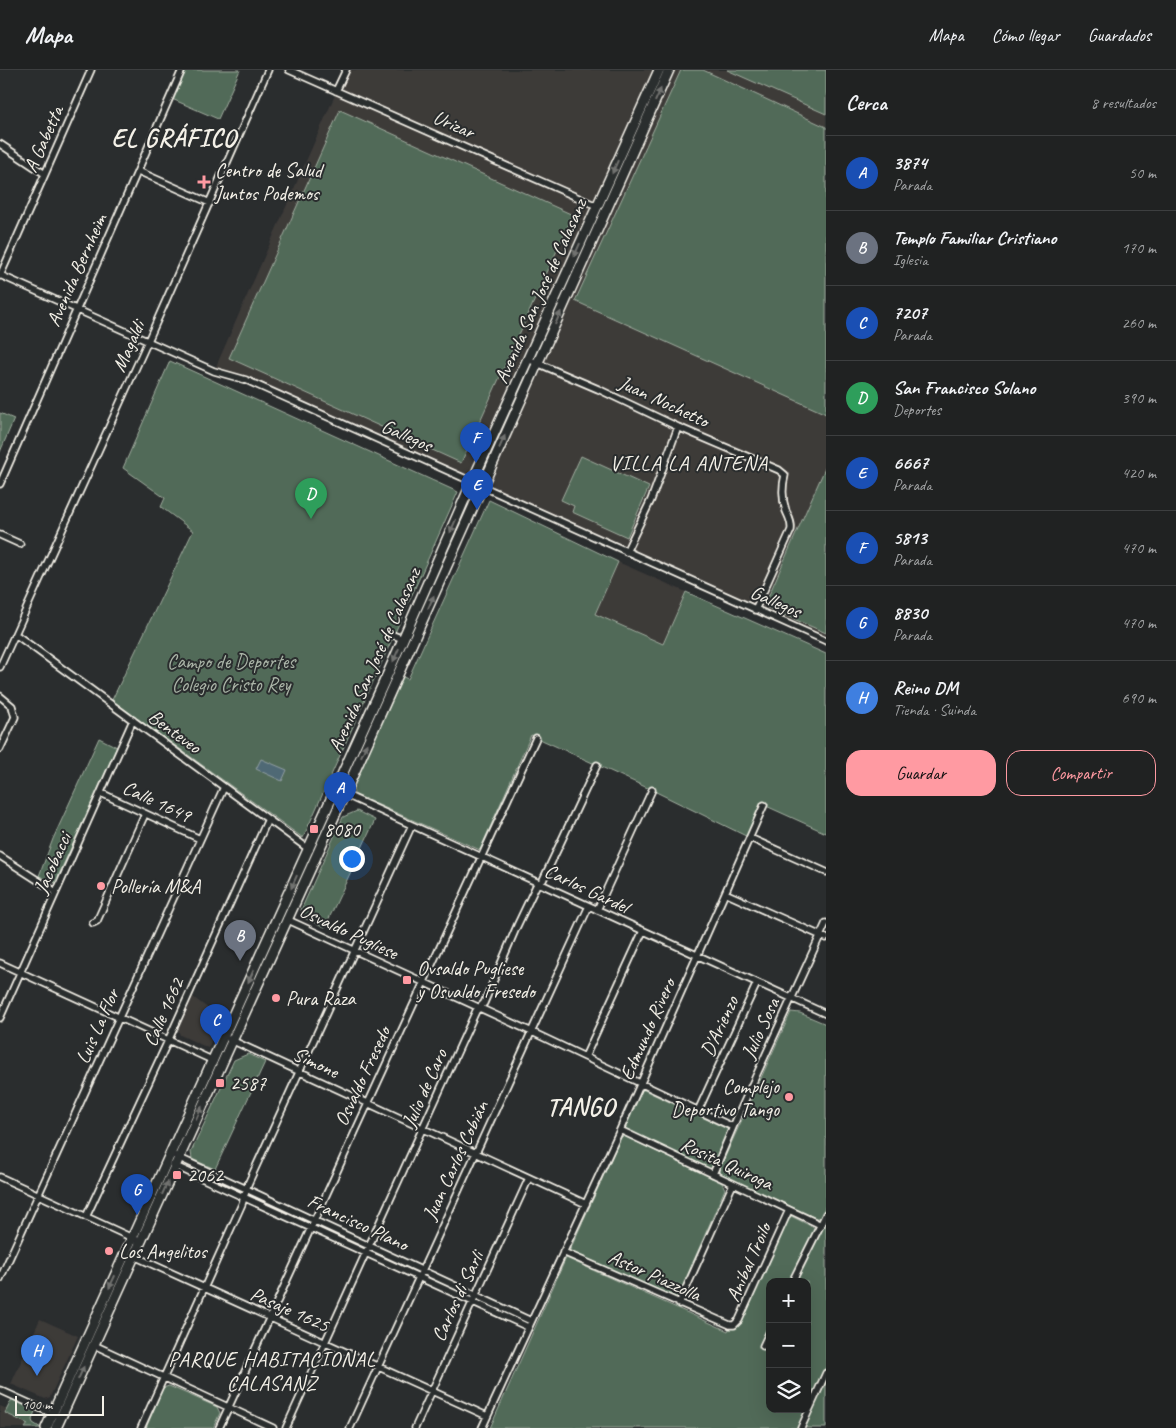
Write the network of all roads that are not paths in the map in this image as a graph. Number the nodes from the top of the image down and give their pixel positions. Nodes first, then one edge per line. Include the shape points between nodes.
1 (91, 70) edge
2 (182, 70) edge
3 (268, 70) edge
4 (288, 70) edge
5 (346, 70) edge
6 (659, 70) edge
7 (669, 70) edge
8 (336, 91) junction
9 (0, 144) edge
10 (138, 171) junction
11 (45, 174) junction
12 (210, 202) junction
13 (597, 206) junction
14 (606, 210) junction
15 (0, 275) edge
16 (77, 310) junction
17 (148, 342) junction
18 (528, 359) junction
19 (538, 363) junction
20 (678, 427) junction
21 (472, 482) junction
22 (0, 484) edge
23 (482, 486) junction
24 (0, 535) edge
25 (20, 544) dead end
26 (626, 552) junction
27 (755, 610) junction
28 (15, 634) junction
29 (393, 635) dead end
30 (403, 639) junction
31 (826, 641) edge
32 (0, 667) edge
33 (0, 696) edge
34 (133, 720) junction
35 (536, 738) dead end
36 (0, 749) edge
37 (597, 765) dead end
38 (224, 787) junction
39 (335, 790) junction
40 (652, 790) dead end
41 (100, 794) junction
42 (344, 794) junction
43 (764, 805) dead end
44 (145, 814) junction
45 (268, 819) junction
46 (412, 825) junction
47 (750, 838) junction
48 (200, 839) junction
49 (309, 849) junction
50 (317, 855) junction
51 (0, 856) edge
52 (481, 857) junction
53 (826, 872) edge
54 (539, 883) junction
55 (56, 892) junction
56 (725, 893) junction
57 (588, 906) junction
58 (597, 910) junction
59 (283, 918) junction
60 (92, 923) dead end
61 (826, 923) edge
62 (643, 931) junction
63 (823, 937) edge
64 (355, 951) junction
65 (698, 956) junction
66 (0, 963) edge
67 (21, 972) junction
68 (423, 983) junction
69 (757, 983) junction
70 (791, 998) junction
71 (479, 1008) junction
72 (826, 1014) edge
73 (0, 1018) edge
74 (119, 1018) junction
75 (532, 1032) junction
76 (228, 1039) junction
77 (168, 1041) junction
78 (585, 1057) junction
79 (217, 1063) junction
80 (300, 1072) junction
81 (640, 1084) junction
82 (368, 1103) junction
83 (698, 1111) junction
84 (733, 1127) junction
85 (423, 1129) junction
86 (620, 1130) junction
87 (475, 1153) junction
88 (173, 1160) junction
89 (713, 1174) junction
90 (0, 1177) edge
91 (530, 1178) junction
92 (733, 1184) junction
93 (247, 1189) junction
94 (38, 1195) junction
95 (244, 1198) junction
96 (586, 1204) junction
97 (789, 1210) junction
98 (826, 1214) edge
99 (86, 1217) junction
100 (314, 1220) junction
101 (821, 1225) junction
102 (310, 1228) junction
103 (136, 1240) junction
104 (370, 1246) junction
105 (563, 1252) junction
106 (366, 1253) junction
107 (134, 1256) junction
108 (422, 1270) junction
109 (419, 1277) junction
110 (794, 1278) edge
111 (0, 1279) edge
112 (204, 1288) junction
113 (476, 1295) junction
114 (473, 1301) junction
115 (679, 1304) junction
116 (269, 1317) junction
117 (530, 1324) junction
118 (734, 1325) joint
119 (766, 1340) edge
120 (325, 1343) junction
121 (94, 1345) junction
122 (763, 1346) dead end
123 (378, 1367) junction
124 (826, 1373) edge
125 (164, 1377) junction
126 (0, 1390) edge
127 (432, 1391) junction
128 (228, 1407) junction
129 (56, 1416) junction
130 (488, 1416) junction
131 (46, 1428) edge
132 (56, 1428) edge
133 (141, 1428) edge
134 (219, 1428) edge
135 (273, 1428) edge
136 (286, 1428) edge
137 (350, 1428) edge
138 (415, 1428) edge
139 (482, 1428) edge
140 (801, 1428) edge

1 - 11 street, A Gabetta
2 - 10 street, Avenida Bernheim
3 - 12 street, Magaldi
4 - 8 street, Urizar
5 - 8 street
6 -> 13 main road, Avenida San José de Calasanz
14 -> 7 main road, Avenida San José de Calasanz
8 - 13 street, Urizar
9 - 11 street
10 - 12 street
10 - 16 street, Avenida Bernheim
11 - 15 street, A Gabetta
12 - 17 street, Magaldi
13 - 14 main road, Urizar
13 -> 18 main road, Avenida San José de Calasanz
19 -> 14 main road, Avenida San José de Calasanz
15 - 16 street, Gallegos
16 - 17 street, Gallegos
16 - 22 street, Avenida Bernheim
17 - 21 street, Gallegos via 214,371 246,380
17 - 28 street, Magaldi
18 - 19 street, Juan Nochetto
18 - 21 main road, Avenida San José de Calasanz
19 - 20 street, Juan Nochetto
23 -> 19 main road, Avenida San José de Calasanz
20 - 26 street via 651,500
20 - 27 street, Juan Nochetto via 785,475 784,504 792,522 791,530
21 - 23 street, Gallegos
21 -> 30 main road, Avenida San José de Calasanz
23 - 26 street, Gallegos
42 -> 23 main road, Avenida San José de Calasanz
24 - 25 street
26 - 27 street, Gallegos
27 - 31 street, Gallegos
28 - 32 street, Magaldi
28 - 34 street, Benteveo
29 - 30 street
30 -> 39 main road, Avenida San José de Calasanz
33 - 36 street via 12,706 14,717
34 - 38 street, Benteveo
34 - 41 street, Jacobacci
35 - 52 street, Osvaldo Fresedo
37 - 54 street, Julio de Caro
38 - 45 street, Benteveo
38 - 48 street, Luis La Flor
39 - 42 street, Carlos Gardel
39 - 49 main road, Avenida San José de Calasanz
40 - 58 street
41 - 44 street, Calle 1649
41 - 55 street, Jacobacci
42 - 46 street, Carlos Gardel
42 - 50 main road, Avenida San José de Calasanz
43 - 47 street, Edmundo Rivero
44 - 48 street, Calle 1649
44 - 60 street via 97,921
45 - 49 street, Benteveo
45 - 77 street, Calle 1662
46 - 52 street, Carlos Gardel
46 - 64 street
47 - 53 street
47 - 56 street, Edmundo Rivero
48 - 74 street, Luis La Flor
49 - 50 street, Benteveo
49 -> 59 main road, Avenida San José de Calasanz
50 - 59 main road, Avenida San José de Calasanz
51 - 55 street
52 - 54 street, Carlos Gardel
52 - 68 street, Osvaldo Fresedo
54 - 57 street, Carlos Gardel
54 - 71 street, Julio de Caro
55 - 67 street, Jacobacci
56 - 63 street
56 - 65 street, Edmundo Rivero
57 - 58 street, Carlos Gardel
57 - 75 street, Juan Carlos Cobián
58 - 62 street, Carlos Gardel
59 - 64 street, Osvaldo Pugliese
59 - 76 main road, Avenida San José de Calasanz
61 - 63 street, Julio Sosa
62 - 65 street, Carlos Gardel
62 - 78 street
63 - 70 street, Julio Sosa
64 - 68 street, Osvaldo Pugliese
64 - 80 street
65 - 69 street, Carlos Gardel
65 - 81 street, Edmundo Rivero
66 - 67 street
67 - 73 street, Jacobacci
67 - 74 street
68 - 71 street, Osvaldo Pugliese
68 - 82 street, Osvaldo Fresedo
69 - 70 street, Carlos Gardel
69 - 83 street, D'Arienzo
70 - 72 street, Carlos Gardel
70 - 84 street, Julio Sosa
71 - 75 street, Osvaldo Pugliese
71 - 85 street, Julio de Caro
74 - 77 street
74 - 94 street, Luis La Flor
75 - 78 street, Osvaldo Pugliese
75 - 87 street, Juan Carlos Cobián
76 - 79 main road, Avenida San José de Calasanz
76 - 80 street, Simone
77 - 79 street
77 - 99 street, Calle 1662
78 - 81 street, Osvaldo Pugliese
79 - 88 main road, Avenida San José de Calasanz
80 - 82 street, Simone
80 - 93 street
81 - 83 street, Osvaldo Pugliese
81 - 86 street, Edmundo Rivero
82 - 85 street, Simone
82 - 100 street, Osvaldo Fresedo
83 - 84 street, Osvaldo Pugliese
84 - 89 street, Julio Sosa
85 - 87 street, Simone
85 - 104 street, Julio de Caro
86 - 89 street, Rosita Quiroga
86 - 96 street, Edmundo Rivero
87 - 91 street, Simone
87 - 108 street, Juan Carlos Cobián
88 - 93 street, Francisco Plano
88 - 95 street, Francisco Plano
88 - 103 main road, Avenida San José de Calasanz
89 - 92 street, Rosita Quiroga
90 - 94 street
91 - 96 street, Simone
91 - 113 street, Carlos di Sarli
92 - 97 street, Rosita Quiroga
92 - 115 street
93 - 95 street
93 - 100 street, Francisco Plano
94 - 99 street
94 - 111 street, Luis La Flor
95 - 102 street, Francisco Plano
95 - 112 street
96 - 105 street, Edmundo Rivero
97 - 101 street, Rosita Quiroga
97 - 118 street, Anibal Troilo
98 - 101 street
99 - 103 street
100 - 102 street, Osvaldo Fresedo
100 - 104 street, Francisco Plano
101 - 110 street
102 - 106 street, Francisco Plano
102 - 116 street, Osvaldo Fresedo
103 - 107 main road, Avenida San José de Calasanz
103 -> 129 main road, Avenida San José de Calasanz
104 - 106 street, Julio de Caro
104 - 108 street, Francisco Plano
105 - 115 street, Astor Piazzolla
105 - 117 street, Edmundo Rivero
106 - 109 street, Francisco Plano
106 - 120 street, Julio de Caro
107 - 112 street, Pasaje 1625
107 - 121 main road, Avenida San José de Calasanz
108 - 109 street, Juan Carlos Cobián
108 - 113 street, Francisco Plano
109 - 114 street, Francisco Plano
109 - 123 street, Juan Carlos Cobián
112 - 116 street, Pasaje 1625
112 - 125 street
113 - 114 street, Carlos di Sarli
113 - 117 street, Francisco Plano
114 - 117 street, Francisco Plano
114 - 127 street, Carlos di Sarli
115 - 118 street, Astor Piazzolla
116 - 120 street, Pasaje 1625
116 - 128 street, Osvaldo Fresedo
117 - 130 street, Edmundo Rivero
119 - 122 street
120 - 123 street, Pasaje 1625
120 - 136 street, Julio de Caro
121 - 125 street
129 -> 121 main road, Avenida San José de Calasanz
123 - 127 street, Pasaje 1625
123 - 137 street, Juan Carlos Cobián
124 - 140 street
125 - 128 street
125 - 133 street
126 - 129 street
127 - 130 street, Pasaje 1625
127 - 138 street, Carlos di Sarli
128 - 134 street, Osvaldo Fresedo
128 - 135 street
129 - 131 main road, Avenida San José de Calasanz
129 - 132 main road, Avenida San José de Calasanz
130 - 139 street, Edmundo Rivero

